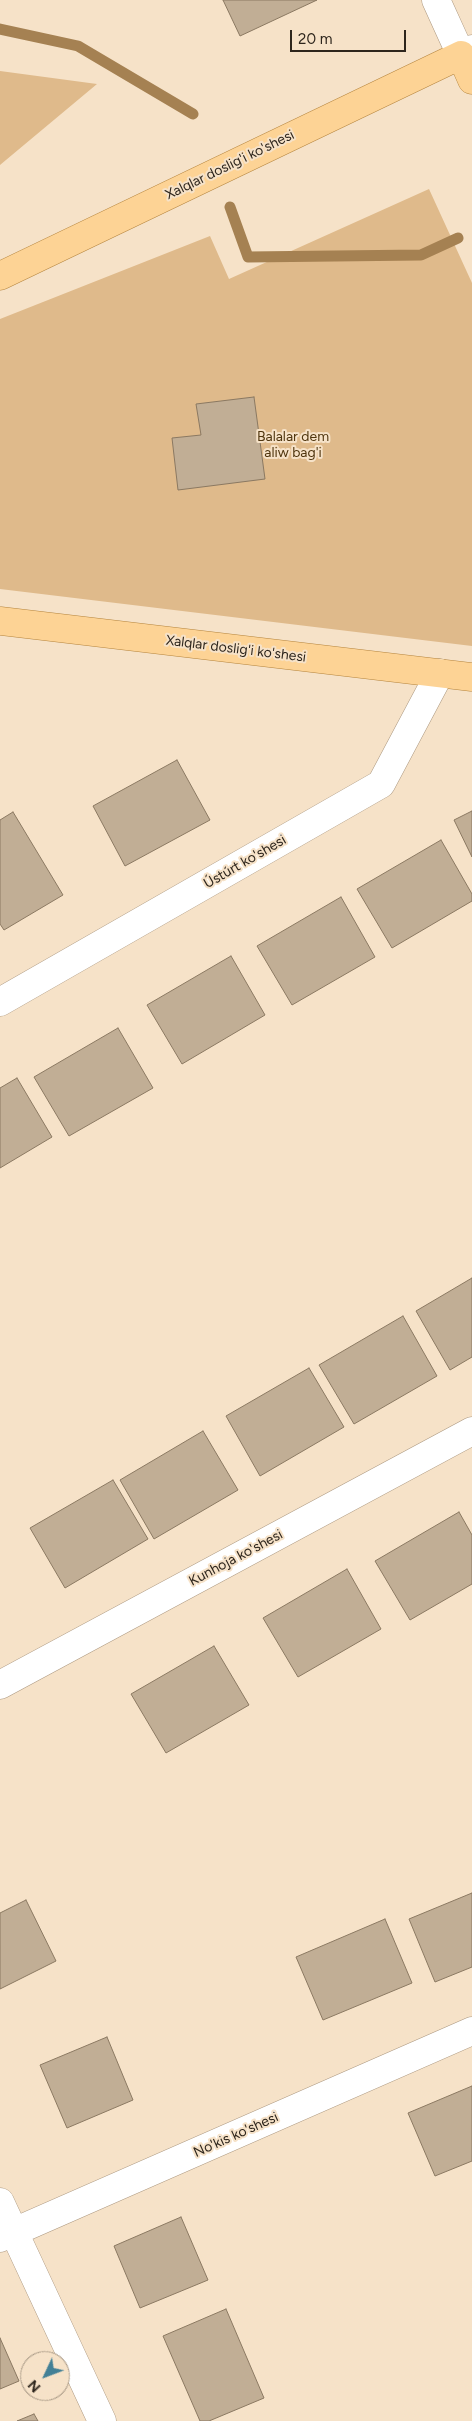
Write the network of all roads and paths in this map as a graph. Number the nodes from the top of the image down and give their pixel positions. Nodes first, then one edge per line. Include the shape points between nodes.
1 (436, 0) edge
2 (466, 52) edge
3 (472, 80) edge
4 (0, 276) edge
5 (0, 621) edge
6 (440, 673) junction
7 (472, 677) edge
8 (0, 1002) edge
9 (472, 1431) edge
10 (0, 1685) edge
11 (472, 2031) edge
12 (0, 2202) edge
13 (8, 2235) edge
14 (102, 2421) edge

1 - 2 street
2 - 3 main road
2 - 4 main road, Xalqlar doslig'i ko'shesi
5 - 6 main road, Xalqlar doslig'i ko'shesi
6 - 7 main road, Xalqlar doslig'i ko'shesi
6 - 8 street, Ústúrt ko'shesi via 381,784
9 - 10 street, Kunhoja ko'shesi
11 - 13 street, No'kis ko'shesi
12 - 13 street
13 - 14 street

